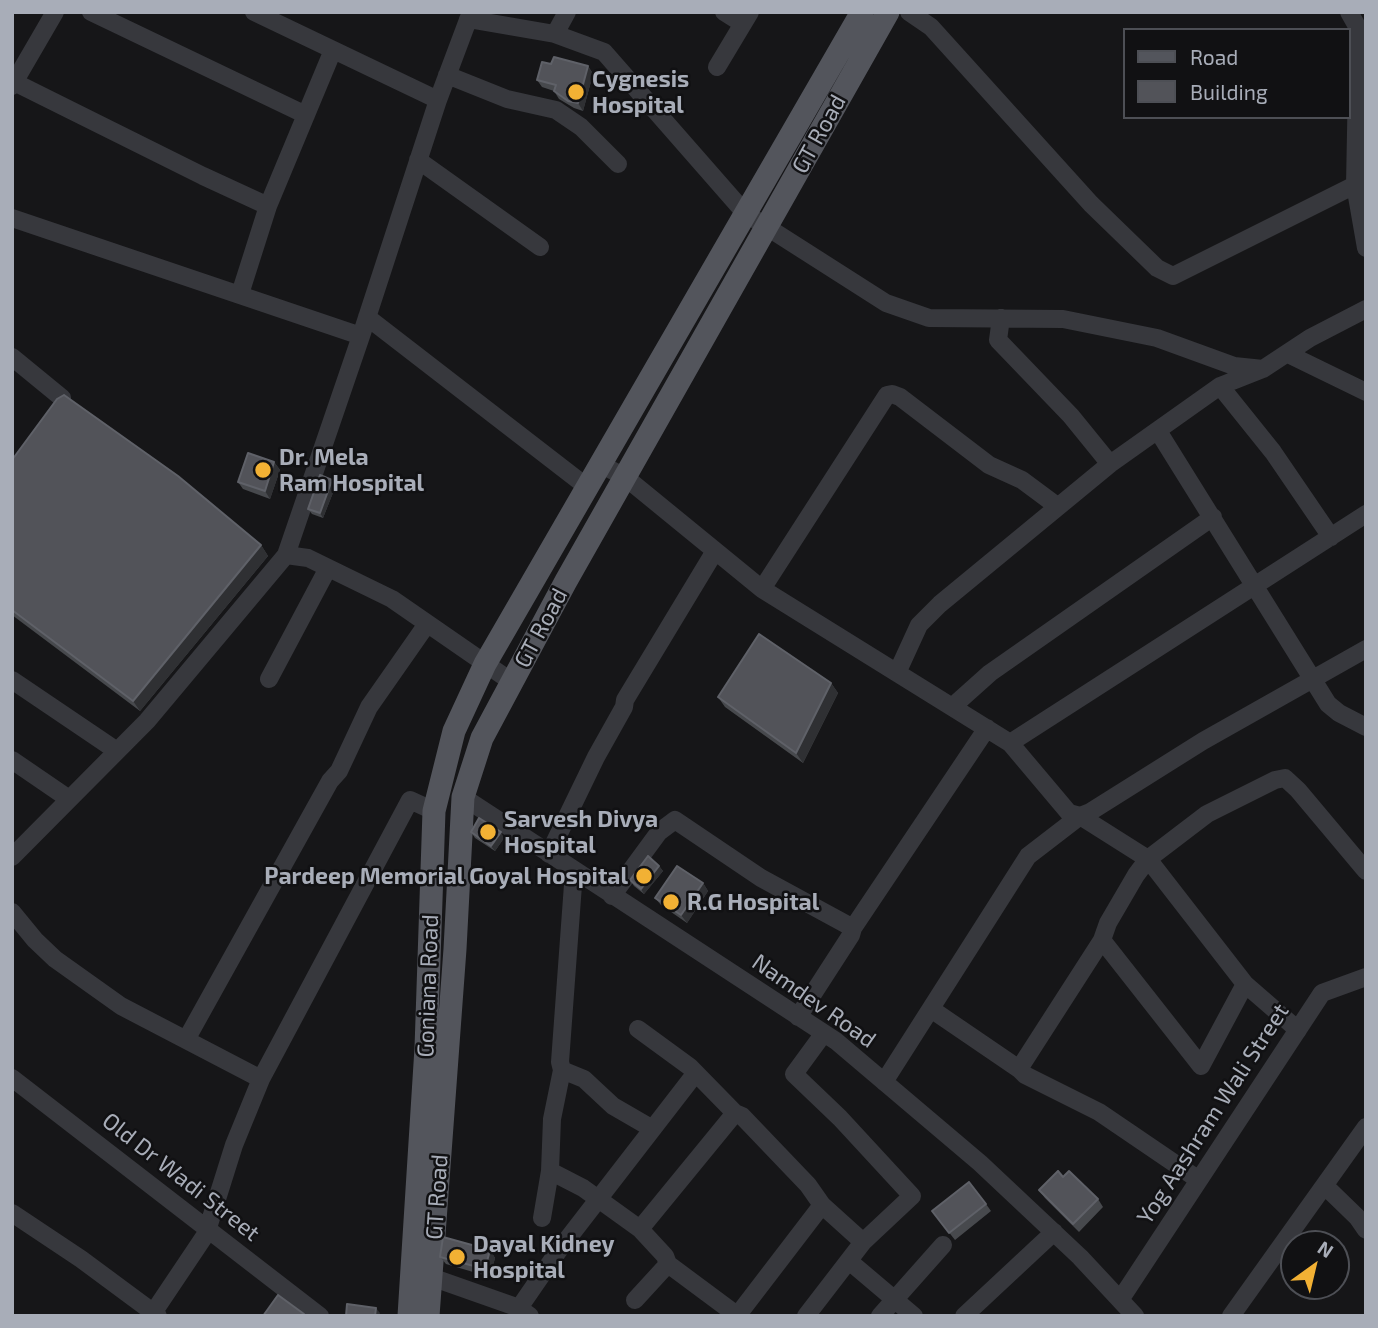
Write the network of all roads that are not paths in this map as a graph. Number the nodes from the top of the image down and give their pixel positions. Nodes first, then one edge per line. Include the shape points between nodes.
1 (55, 12) edge
2 (91, 12) edge
3 (254, 12) edge
4 (567, 12) edge
5 (724, 12) edge
6 (862, 12) edge
7 (888, 12) edge
8 (909, 12) edge
9 (1356, 14) edge
10 (470, 16) edge
11 (747, 18) edge
12 (555, 34) junction
13 (333, 50) junction
14 (717, 67) dead end
15 (447, 75) junction
16 (13, 84) edge
17 (438, 100) junction
18 (306, 115) junction
19 (418, 160) junction
20 (618, 164) dead end
21 (1355, 185) junction
22 (268, 206) junction
23 (745, 213) junction
24 (12, 218) edge
25 (767, 227) junction
26 (540, 247) dead end
27 (1366, 248) edge
28 (240, 295) junction
29 (1366, 309) edge
30 (367, 317) junction
31 (1001, 318) junction
32 (361, 336) junction
33 (1288, 354) junction
34 (12, 358) edge
35 (1262, 369) junction
36 (1220, 386) junction
37 (1366, 392) edge
38 (62, 398) edge
39 (1158, 431) junction
40 (600, 464) junction
41 (1110, 464) junction
42 (625, 477) junction
43 (587, 487) junction
44 (1057, 506) junction
45 (1366, 514) edge
46 (1213, 517) junction
47 (1331, 537) junction
48 (715, 551) junction
49 (286, 555) junction
50 (328, 568) junction
51 (1255, 586) junction
52 (762, 589) junction
53 (427, 624) junction
54 (1366, 649) edge
55 (485, 664) junction
56 (897, 673) junction
57 (268, 679) dead end
58 (1312, 679) junction
59 (12, 680) edge
60 (512, 682) junction
61 (952, 707) junction
62 (1366, 727) edge
63 (987, 728) junction
64 (1010, 743) junction
65 (117, 751) junction
66 (12, 760) edge
67 (463, 797) junction
68 (69, 799) junction
69 (434, 811) junction
70 (1080, 816) junction
71 (15, 849) edge
72 (549, 854) junction
73 (1148, 859) junction
74 (574, 871) junction
75 (1366, 871) edge
76 (612, 896) junction
77 (12, 912) edge
78 (853, 928) junction
79 (1102, 940) junction
80 (1366, 977) edge
81 (1245, 984) junction
82 (931, 1009) junction
83 (798, 1017) junction
84 (638, 1029) dead end
85 (1298, 1030) junction
86 (824, 1033) junction
87 (186, 1040) junction
88 (1019, 1069) junction
89 (562, 1070) junction
90 (695, 1074) junction
91 (12, 1078) edge
92 (261, 1079) junction
93 (884, 1082) junction
94 (735, 1113) junction
95 (1366, 1127) edge
96 (651, 1128) junction
97 (550, 1171) junction
98 (1199, 1180) junction
99 (1325, 1186) junction
100 (597, 1200) junction
101 (822, 1205) junction
102 (12, 1213) edge
103 (542, 1217) dead end
104 (207, 1229) junction
105 (640, 1229) junction
106 (1366, 1230) edge
107 (1054, 1232) junction
108 (863, 1242) junction
109 (943, 1245) dead end
110 (849, 1261) junction
111 (668, 1264) junction
112 (421, 1278) junction
113 (635, 1300) dead end
114 (893, 1300) junction
115 (1120, 1300) junction
116 (524, 1312) edge
117 (154, 1315) edge
118 (320, 1316) edge
119 (409, 1316) edge
120 (428, 1316) edge
121 (737, 1316) edge
122 (806, 1316) edge
123 (880, 1316) edge
124 (914, 1316) edge
125 (964, 1316) edge
126 (1135, 1316) edge
127 (1231, 1316) edge

1 - 16 street
2 - 18 street
3 - 13 street
4 - 12 street
5 - 11 street
6 - 23 main road, GT Road
7 - 25 main road, GT Road
8 - 21 street via 931,27 1091,204 1157,268 1173,276
9 - 21 street
10 - 12 street
10 - 15 street
11 - 14 street
12 - 23 street via 604,52
13 - 17 street
13 - 18 street
15 - 17 street
15 - 20 street via 508,99 556,110 581,127
16 - 22 street
17 - 19 street
18 - 22 street
19 - 26 street
19 - 30 street
21 - 27 street
22 - 28 street
23 - 25 street
23 - 40 main road, GT Road
24 - 28 street
25 - 31 street via 887,303 929,318
25 - 42 main road, GT Road
28 - 32 street
29 - 33 street
30 - 32 street
30 - 43 street
31 - 35 street via 1063,319 1157,338 1234,366
31 - 41 street via 998,340 1072,416
32 - 49 street
33 - 35 street
33 - 37 street
34 - 38 street
35 - 36 street
36 - 39 street
36 - 47 street via 1273,452
39 - 41 street
39 - 46 street
40 - 42 street
40 - 43 main road, GT Road
41 - 44 street
42 - 48 street
42 - 60 main road, GT Road
43 - 55 main road, GT Road
44 - 52 street via 1022,480 989,466 900,397 887,395
44 - 56 street via 919,625
45 - 47 street
46 - 51 street
46 - 61 street via 990,673
47 - 51 street
48 - 52 street
48 - 72 street via 625,700
49 - 50 street via 308,558
49 - 65 street
50 - 53 street via 392,598
50 - 57 street
51 - 58 street
51 - 64 street
52 - 56 street
53 - 55 street
53 - 87 street via 369,707 338,771
54 - 58 street
55 - 60 street
55 - 69 main road, Goniana Road via 454,731
56 - 61 street
58 - 62 street via 1333,709
58 - 70 street
59 - 65 street
60 - 67 main road, GT Road via 482,738
61 - 63 street
63 - 64 street
63 - 78 street
64 - 70 street via 1069,813
65 - 68 street
66 - 68 street
67 - 72 street, Namdev Road
67 - 112 main road, GT Road via 455,949
68 - 71 street
69 - 92 street via 410,800
69 - 112 main road, Goniana Road
70 - 73 street
70 - 82 street via 1028,856
72 - 74 street, Namdev Road
73 - 75 street via 1208,814 1285,778
73 - 79 street
73 - 81 street
74 - 76 street, Namdev Road
74 - 89 street
76 - 78 street via 659,832 675,820 761,878
76 - 83 street, Namdev Road
77 - 87 street via 55,959 121,1006
78 - 83 street
79 - 81 street via 1201,1066
79 - 88 street
80 - 85 street, Yog Aashram Wali Street via 1322,993
81 - 85 street
82 - 88 street
82 - 93 street
83 - 86 street, Namdev Road
84 - 90 street
85 - 98 street, Yog Aashram Wali Street
86 - 93 street, Namdev Road
86 - 108 street via 794,1074 912,1196
87 - 92 street
88 - 98 street via 1099,1112
89 - 96 street via 584,1079 612,1106
89 - 97 street via 552,1119
90 - 94 street
90 - 96 street
91 - 104 street, Old Dr Wadi Street
92 - 104 street
93 - 107 street, Namdev Road
94 - 101 street via 789,1165
94 - 105 street
95 - 99 street
96 - 100 street
97 - 100 street
97 - 103 street
98 - 115 street, Yog Aashram Wali Street
99 - 106 street
99 - 127 street
100 - 105 street
100 - 116 street via 559,1250
101 - 108 street
101 - 121 street
102 - 117 street
104 - 117 street
104 - 118 street, Old Dr Wadi Street
105 - 111 street
107 - 115 street, Namdev Road
107 - 125 street
108 - 110 street
109 - 114 street
110 - 114 street
110 - 122 street
111 - 113 street
111 - 121 street
112 - 116 street
112 - 119 main road, Goniana Road
112 - 120 main road, GT Road
114 - 123 street
114 - 124 street
115 - 126 street, Namdev Road

